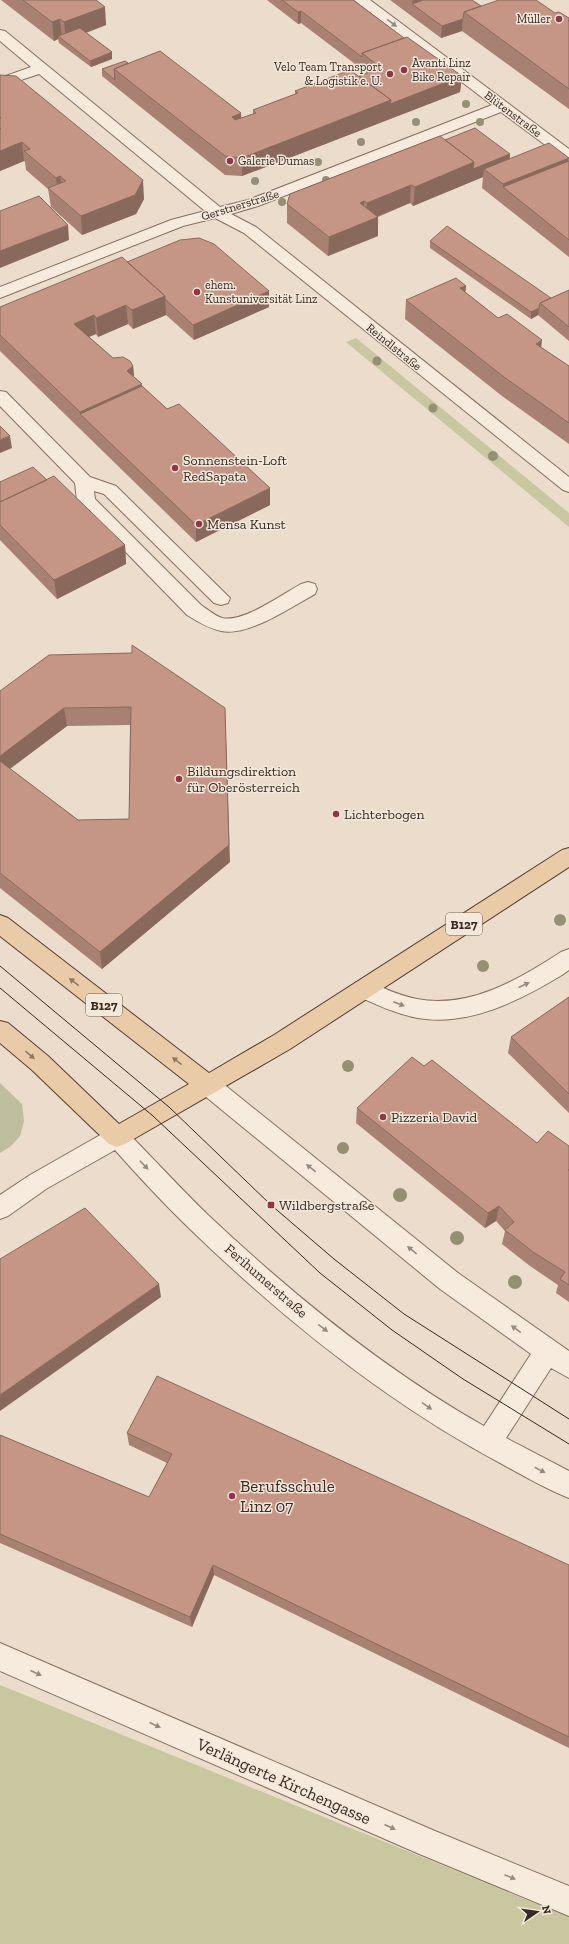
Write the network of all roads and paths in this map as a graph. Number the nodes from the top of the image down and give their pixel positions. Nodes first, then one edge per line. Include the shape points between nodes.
1 (361, 0) edge
2 (0, 34) edge
3 (42, 68) junction
4 (0, 84) edge
5 (502, 106) junction
6 (569, 156) edge
7 (216, 212) junction
8 (0, 293) edge
9 (0, 396) edge
10 (84, 481) junction
11 (569, 486) edge
12 (308, 589) dead end
13 (221, 598) dead end
14 (569, 856) edge
15 (0, 924) edge
16 (569, 958) edge
17 (363, 989) junction
18 (0, 1030) edge
19 (208, 1085) junction
20 (117, 1137) junction
21 (0, 1208) edge
22 (547, 1352) junction
23 (569, 1366) edge
24 (488, 1443) junction
25 (569, 1485) edge
26 (0, 1657) edge
27 (569, 1901) edge

1 -> 5 street, Blütenstraße
2 - 3 street, Reindlstraße
3 - 4 street
3 - 7 street, Reindlstraße
5 - 6 street, Blütenstraße
5 - 7 street, Gerstnerstraße via 254,203
7 - 8 street, Gerstnerstraße via 177,223
7 - 11 street, Reindlstraße via 250,230
9 - 10 street
10 - 12 street via 86,501 194,610 213,622 239,624
10 - 13 street via 110,490
14 - 17 main road, B127
19 -> 15 main road, B127
17 -> 16 street via 404,1006 428,1010 456,1008 504,994 545,975
17 - 19 main road, B127 via 282,1042
18 -> 20 main road, Ferihumerstraße via 40,1063
19 - 20 main road, B127
22 -> 19 street via 449,1281
20 - 21 street via 38,1182
20 -> 24 street, Ferihumerstraße via 198,1221 278,1294 374,1369 432,1410
22 - 23 street
22 - 24 street
24 -> 25 street, Ferihumerstraße
26 -> 27 street, Verlängerte Kirchengasse via 427,1844

